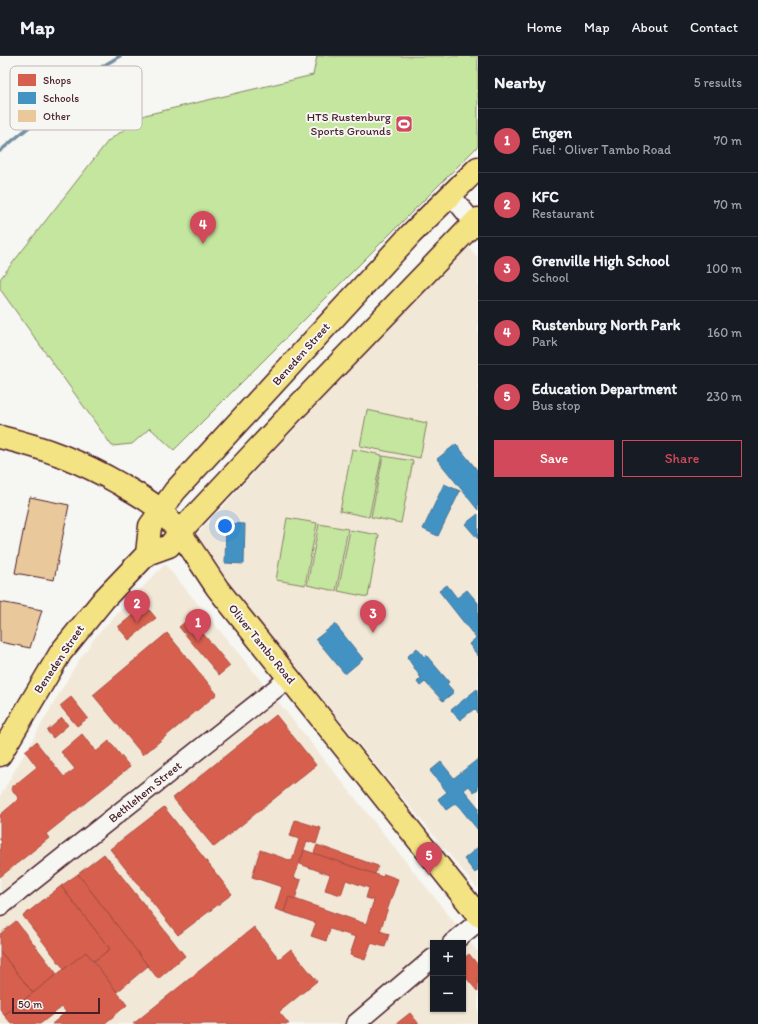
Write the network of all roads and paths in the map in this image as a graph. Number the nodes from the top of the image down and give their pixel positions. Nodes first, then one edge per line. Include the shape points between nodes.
1 (478, 168) edge
2 (450, 195) junction
3 (477, 223) edge
4 (0, 437) edge
5 (160, 511) junction
6 (180, 534) junction
7 (147, 554) junction
8 (289, 678) junction
9 (0, 755) edge
10 (0, 908) edge
11 (478, 915) edge
12 (478, 922) edge
13 (456, 940) edge
14 (430, 961) edge
15 (355, 1024) edge

1 - 2 main road, Beneden Street
2 - 3 street
2 - 5 main road, Beneden Street via 319,334 175,491
3 - 6 main road, Beneden Street via 386,313
4 - 5 main road, Oliver Tambo Road via 39,446 75,460 136,494
5 - 6 main road, Oliver Tambo Road
5 - 7 main road, Beneden Street via 150,526
6 - 7 main road, Beneden Street via 169,546
6 - 8 main road, Oliver Tambo Road via 218,589
7 - 9 main road, Beneden Street via 73,635
8 - 10 street, Bethlehem Street
8 - 11 main road, Oliver Tambo Road
12 - 13 street
14 - 15 street

